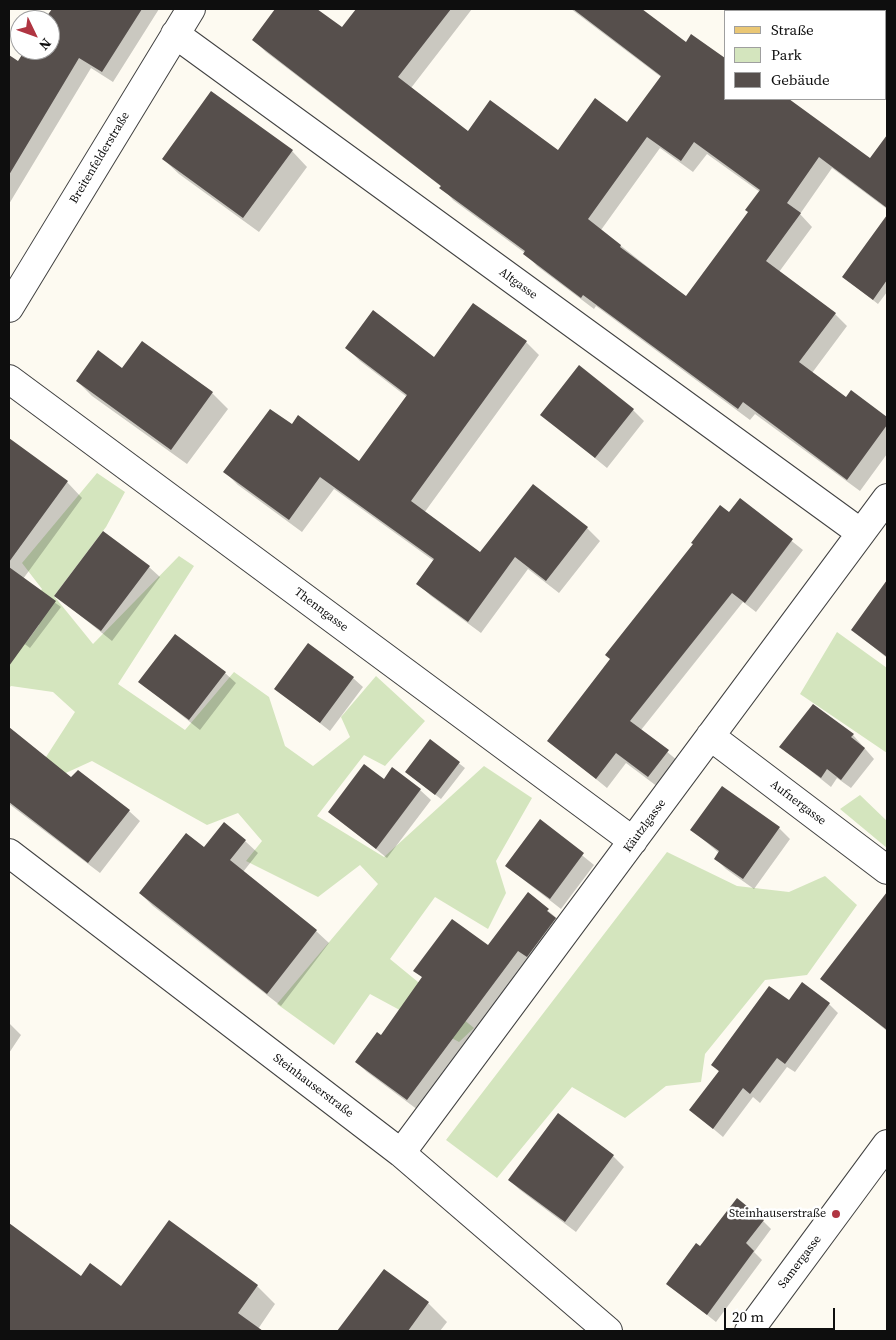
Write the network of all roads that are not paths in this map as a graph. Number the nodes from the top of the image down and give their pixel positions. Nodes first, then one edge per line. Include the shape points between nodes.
1 (191, 9) edge
2 (175, 34) junction
3 (9, 308) edge
4 (9, 379) edge
5 (887, 498) edge
6 (861, 533) junction
7 (710, 736) junction
8 (634, 841) junction
9 (9, 853) edge
10 (887, 870) edge
11 (887, 1144) edge
12 (401, 1153) junction
13 (608, 1331) edge
14 (749, 1331) edge

1 - 2 street, Breitenfelderstraße
2 - 3 street, Breitenfelderstraße
2 - 6 street, Altgasse
4 - 8 street, Thenngasse
5 - 6 street, Käutzlgasse
6 - 7 street, Käutzlgasse
7 - 8 street, Käutzlgasse
7 - 10 street, Aufnergasse
8 - 12 street, Käutzlgasse
9 - 12 street, Steinhauserstraße
11 - 14 street, Samergasse
12 - 13 street, Steinhauserstraße

